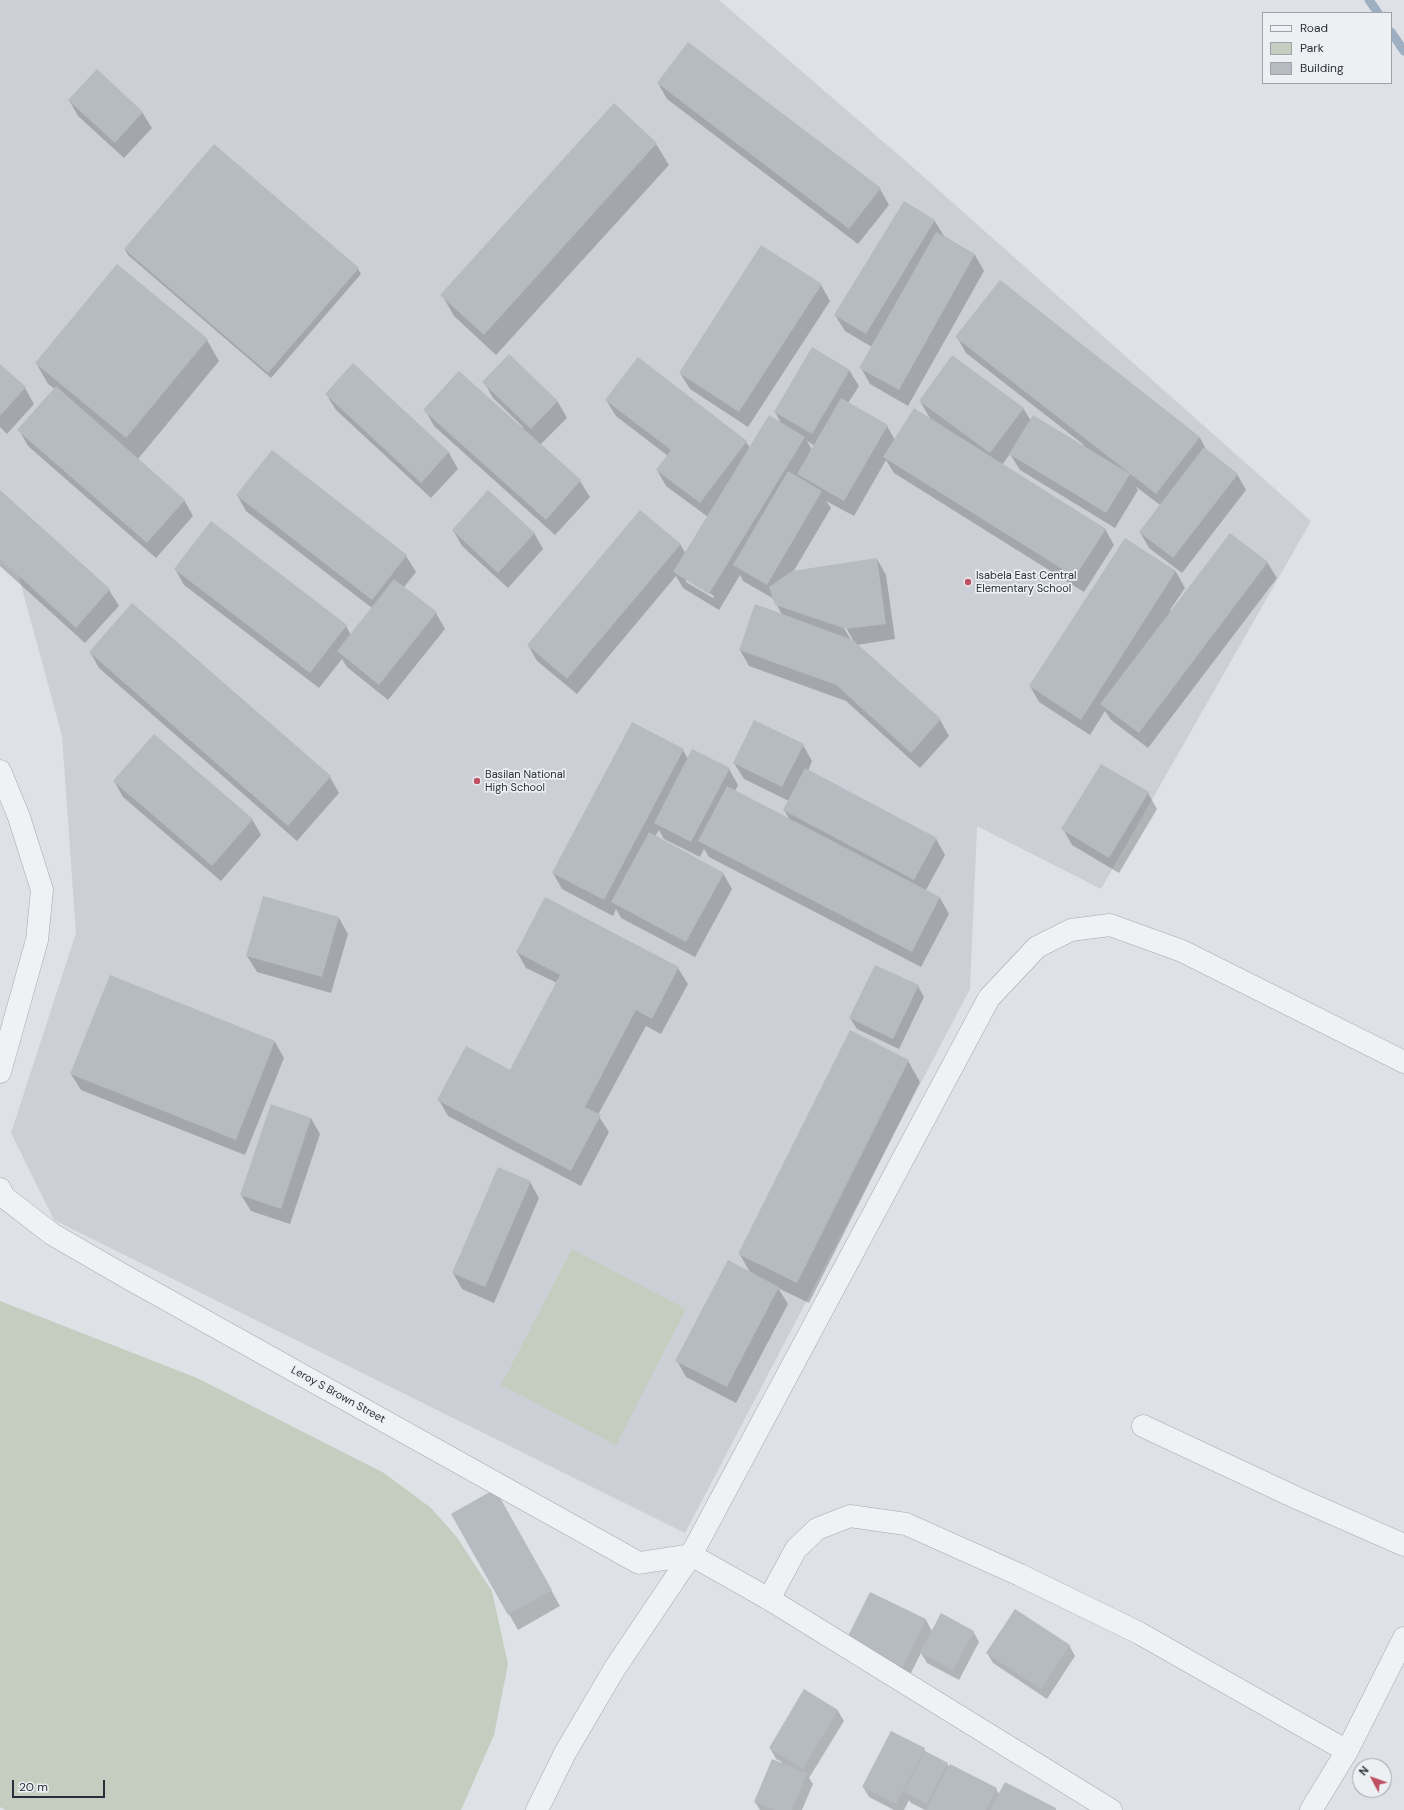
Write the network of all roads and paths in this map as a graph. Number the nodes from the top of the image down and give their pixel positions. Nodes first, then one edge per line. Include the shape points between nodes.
1 (0, 771) edge
2 (1404, 1062) edge
3 (0, 1072) edge
4 (0, 1189) edge
5 (1143, 1426) dead end
6 (1404, 1545) edge
7 (691, 1555) junction
8 (769, 1599) junction
9 (1404, 1638) edge
10 (1347, 1752) junction
11 (537, 1810) edge
12 (1110, 1810) edge
13 (1312, 1810) edge

1 - 3 street via 19,817 42,890 37,940
2 - 7 street via 1182,951 1110,924 1071,930 1037,947 989,998
4 - 7 street, Leroy S Brown Street via 4,1197 58,1237 128,1278 639,1563
5 - 6 street
7 - 8 street
7 - 11 street via 614,1668 565,1753
8 - 10 street via 796,1549 817,1529 850,1516 906,1524 1020,1575 1139,1633
8 - 12 street
9 - 10 street
10 - 13 street

